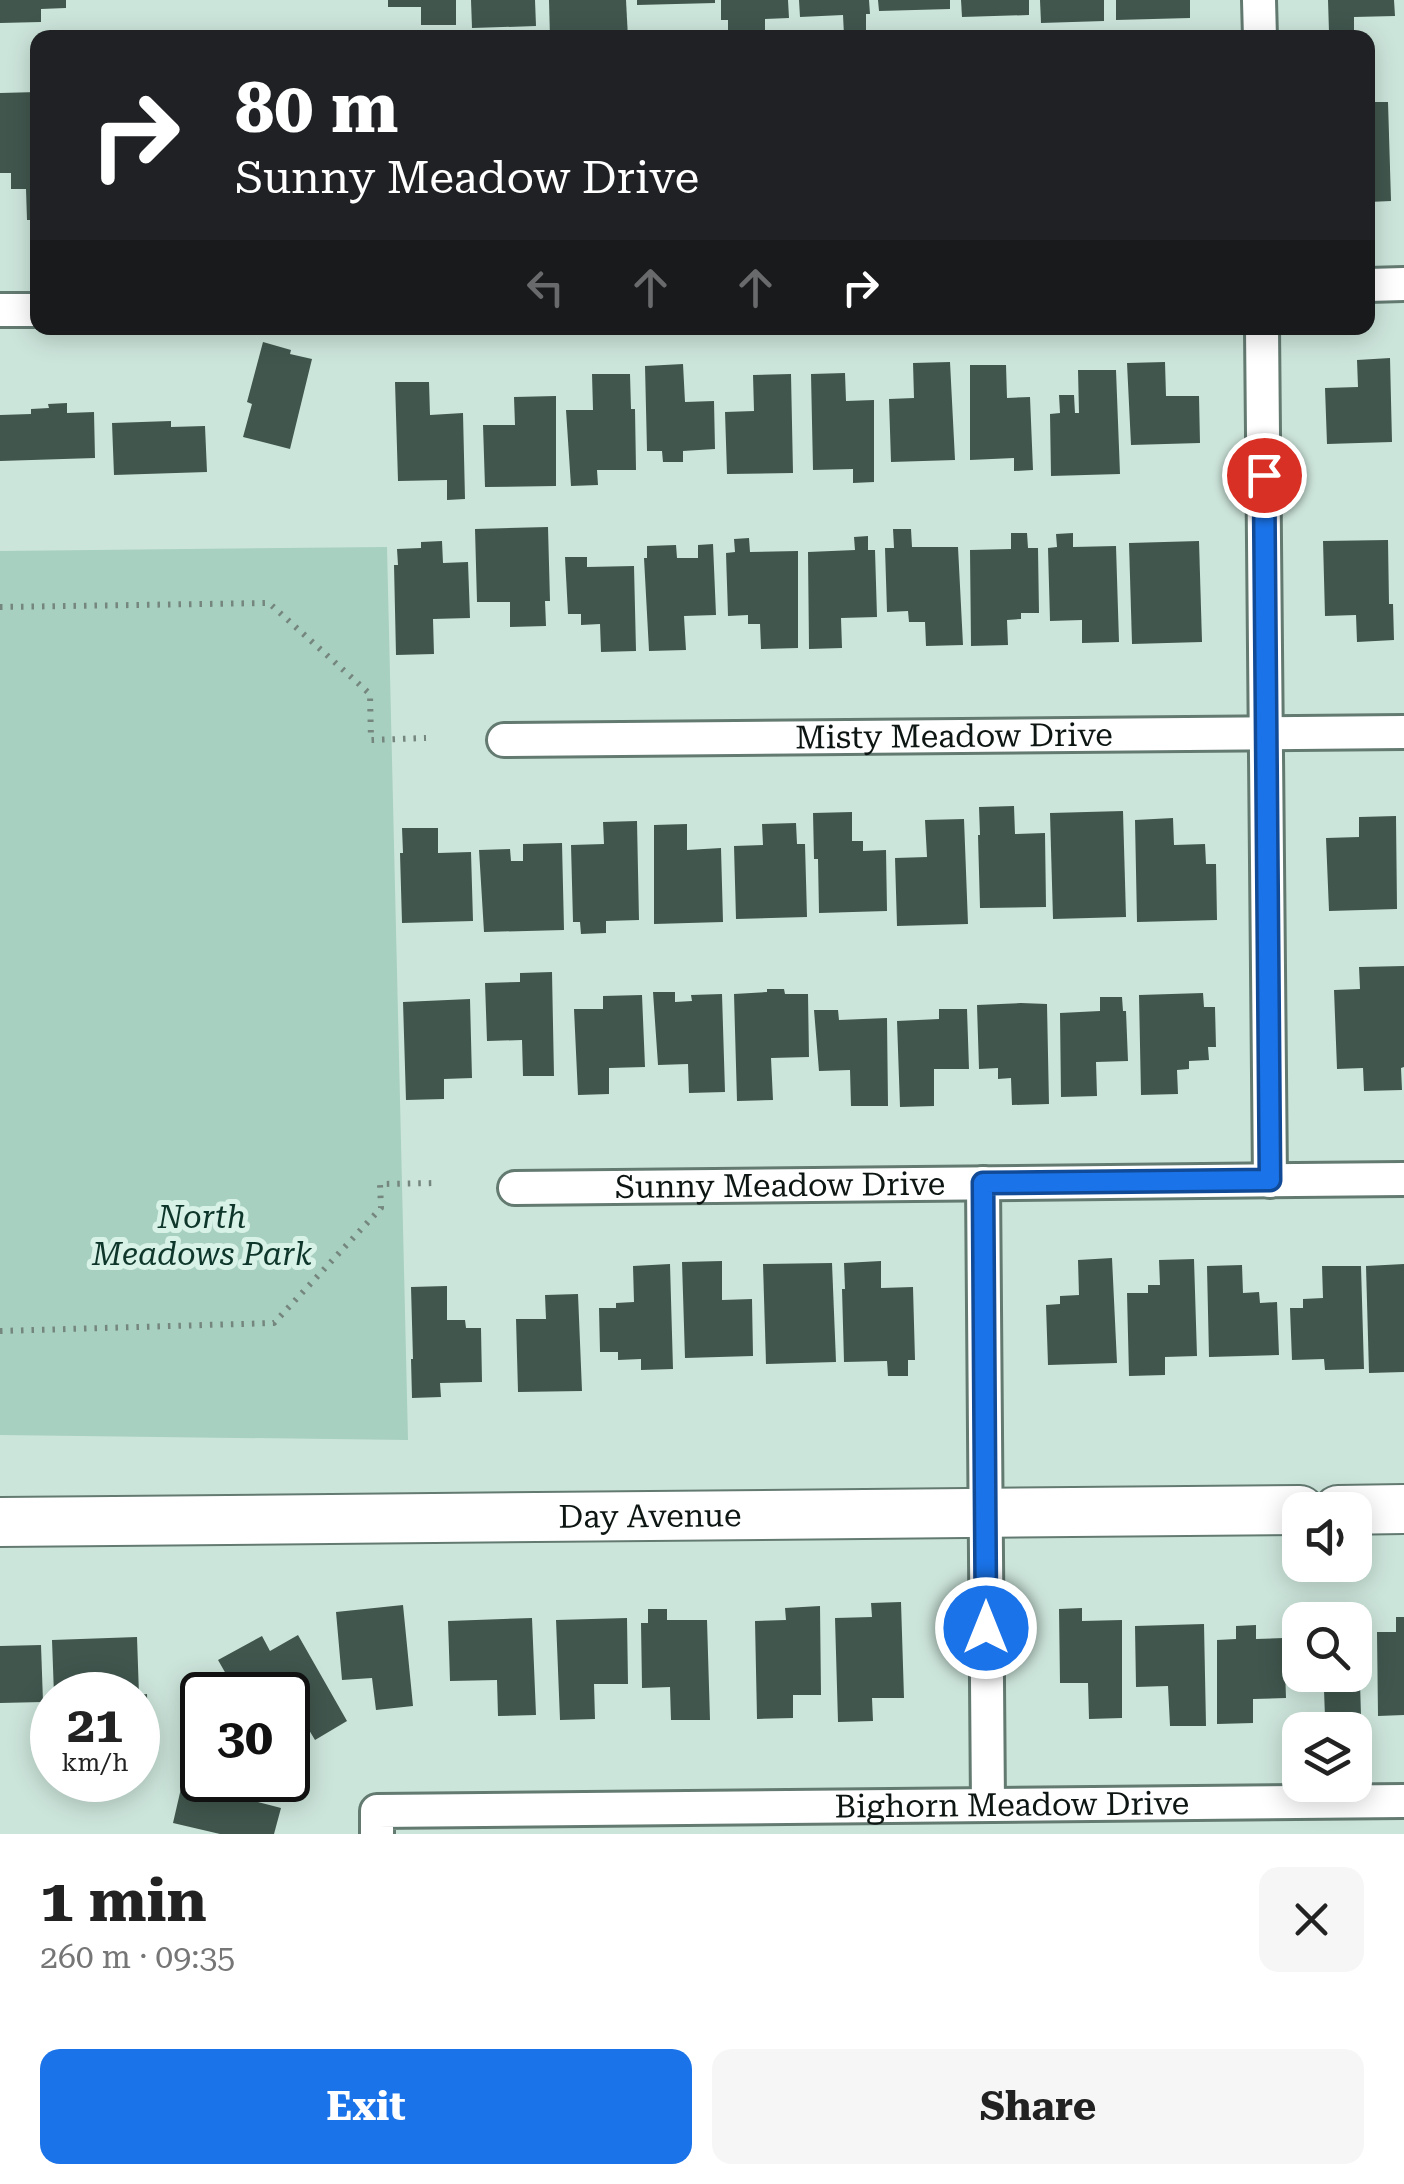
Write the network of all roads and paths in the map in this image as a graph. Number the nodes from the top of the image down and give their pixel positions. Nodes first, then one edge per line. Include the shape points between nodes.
1 (1260, 0) edge
2 (1260, 30) edge
3 (1404, 284) edge
4 (1375, 285) edge
5 (0, 310) edge
6 (30, 310) edge
7 (1262, 335) edge
8 (0, 607) edge
9 (1404, 732) edge
10 (1266, 734) junction
11 (426, 738) dead end
12 (504, 740) dead end
13 (1270, 1180) junction
14 (1404, 1180) edge
15 (436, 1183) dead end
16 (983, 1183) junction
17 (514, 1188) dead end
18 (0, 1331) edge
19 (1282, 1510) edge
20 (1372, 1510) edge
21 (1404, 1510) edge
22 (986, 1513) junction
23 (0, 1522) edge
24 (1404, 1801) edge
25 (988, 1805) junction
26 (377, 1822) edge

1 - 2 street
3 - 4 street
5 - 6 street
7 - 10 street
8 - 11 path via 269,602 370,694 371,740
9 - 10 street, Misty Meadow Drive
10 - 12 street, Misty Meadow Drive
10 - 13 street
13 - 14 street, Sunny Meadow Drive
13 - 16 street, Sunny Meadow Drive
15 - 18 path via 380,1184 380,1208 274,1323
16 - 17 street, Sunny Meadow Drive
16 - 22 street
19 - 22 street, Day Avenue
20 - 21 street
22 - 23 street, Day Avenue
22 - 25 street
24 - 25 street, Bighorn Meadow Drive
25 - 26 street, Bighorn Meadow Drive

